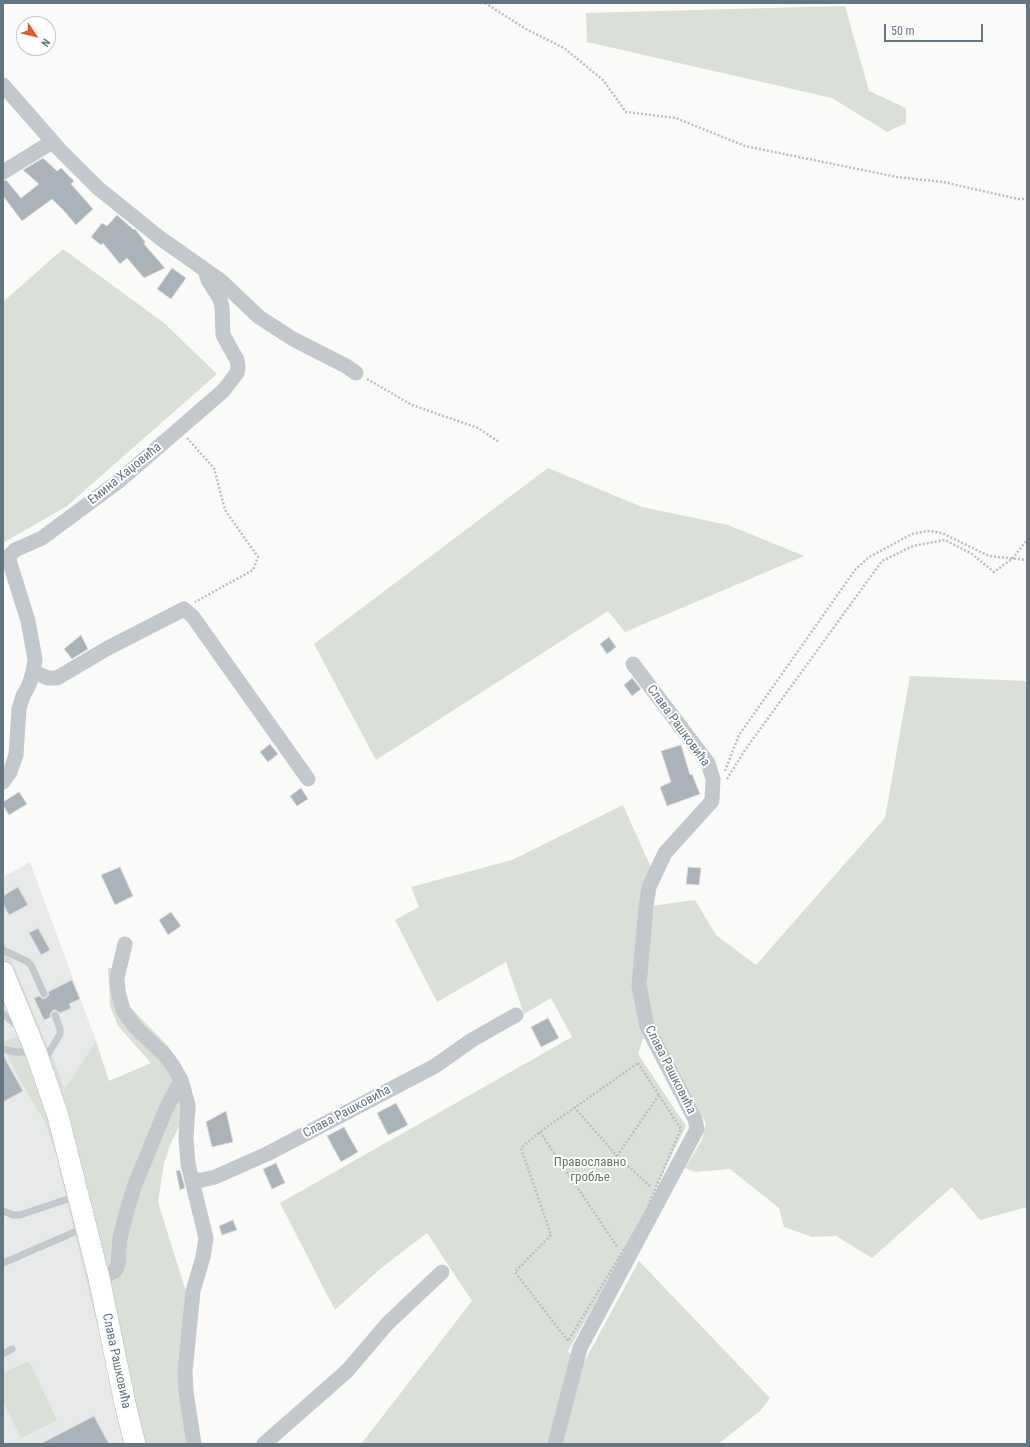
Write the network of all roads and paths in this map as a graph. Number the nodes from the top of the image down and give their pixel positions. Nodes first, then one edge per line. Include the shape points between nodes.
1 (485, 3) edge
2 (3, 85) edge
3 (52, 142) junction
4 (3, 172) edge
5 (1027, 200) edge
6 (205, 270) junction
7 (356, 373) joint
8 (179, 429) junction
9 (498, 442) dead end
10 (1027, 540) edge
11 (1012, 560) junction
12 (1027, 560) edge
13 (184, 609) junction
14 (633, 664) dead end
15 (31, 679) junction
16 (723, 775) dead end
17 (308, 779) dead end
18 (3, 782) edge
19 (712, 801) junction
20 (125, 944) dead end
21 (3, 950) edge
22 (3, 972) edge
23 (44, 994) dead end
24 (3, 1014) edge
25 (55, 1015) dead end
26 (516, 1015) dead end
27 (3, 1049) edge
28 (35, 1051) junction
29 (181, 1080) junction
30 (659, 1095) junction
31 (574, 1107) junction
32 (540, 1132) junction
33 (617, 1156) junction
34 (192, 1180) junction
35 (655, 1190) junction
36 (79, 1195) junction
37 (3, 1211) edge
38 (86, 1227) junction
39 (627, 1261) junction
40 (3, 1262) edge
41 (442, 1272) dead end
42 (99, 1278) junction
43 (12, 1350) dead end
44 (3, 1354) edge
45 (135, 1444) edge
46 (194, 1444) edge
47 (264, 1444) edge
48 (554, 1444) edge

1 - 5 path via 526,29 564,48 603,80 626,112 676,118 744,146
2 - 3 street
3 - 4 street
3 - 6 street via 98,188
6 - 7 street via 228,286 259,317 293,339
6 - 8 street, Емина Хаџовића via 220,299 223,335 237,360 238,367 237,373 223,391
7 - 9 path via 412,405 478,428
8 - 13 path via 214,468 224,510 258,557 253,570
8 - 15 street, Емина Хаџовића via 106,491 42,538 15,550 10,555 9,560 28,621 36,659
10 - 11 path
11 - 12 path
11 - 16 path via 989,556 942,533 928,531 912,534 869,557 855,570 739,735
11 - 19 path via 994,572 972,554 945,540 913,546 882,561 745,750
13 - 15 street via 108,648 57,678
13 - 17 street via 193,617
14 - 19 street, Слава Рашковића via 708,763 713,779
15 - 18 street via 19,709 16,755
19 - 39 street, Слава Рашковића via 666,853 649,887 639,985 647,1027 695,1119 697,1129
20 - 29 street via 117,978 123,1010 136,1028 165,1055
21 - 23 lane via 31,965
22 - 28 main road, Слава Рашковића
24 - 28 lane
25 - 28 lane via 60,1034
26 - 34 street, Слава Рашковића via 472,1040 435,1066 267,1154 215,1177
27 - 28 lane via 16,1052
28 - 36 main road, Слава Рашковића via 58,1116
29 - 34 street via 188,1105 186,1138
29 - 42 street via 166,1109 134,1188 120,1238 118,1265 115,1271
30 - 31 path via 638,1063
30 - 33 path
30 - 35 path via 681,1128
31 - 32 path
31 - 33 path
32 - 35 path via 521,1148 551,1235 515,1272 568,1341 642,1220
32 - 39 path
33 - 35 path
34 - 46 street via 206,1238 193,1292 185,1372
36 - 37 lane via 20,1215 13,1216
36 - 38 main road, Слава Рашковића
38 - 40 lane
38 - 42 main road, Слава Рашковића
39 - 48 street, Слава Рашковића via 580,1348
41 - 47 street via 387,1324 347,1371
42 - 45 main road, Слава Рашковића
43 - 44 lane

